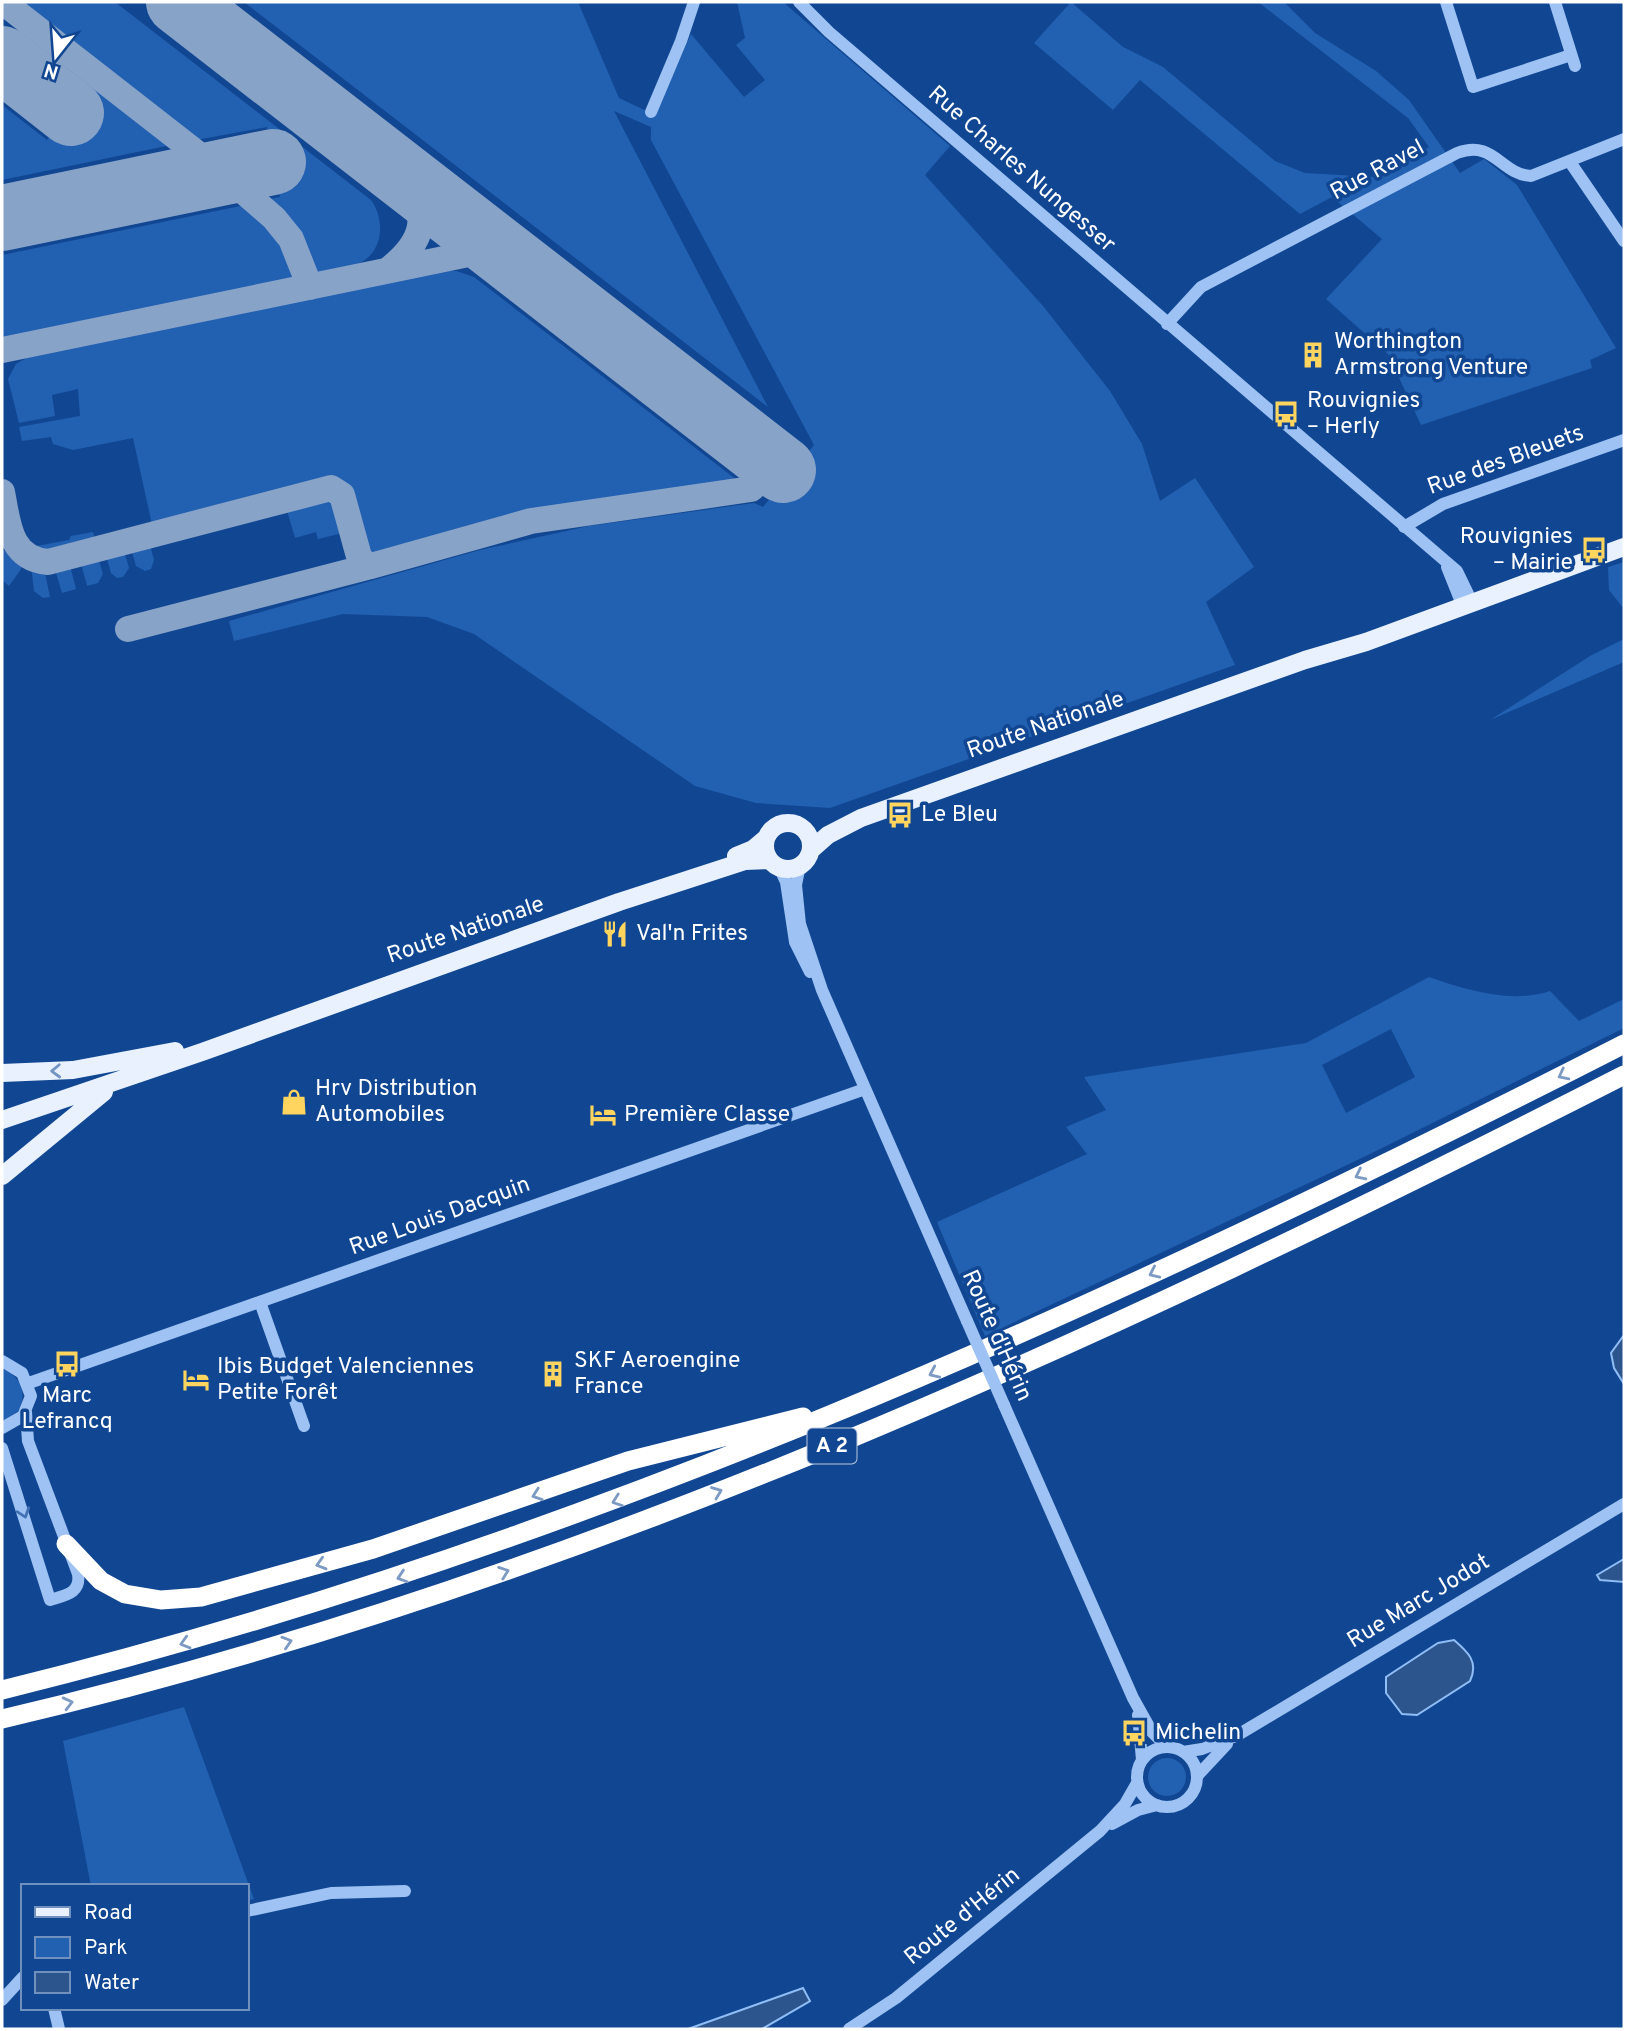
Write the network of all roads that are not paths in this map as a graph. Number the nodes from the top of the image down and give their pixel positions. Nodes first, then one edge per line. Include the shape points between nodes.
1 (694, 2) edge
2 (790, 2) edge
3 (799, 2) edge
4 (1446, 2) edge
5 (1555, 2) edge
6 (829, 32) junction
7 (651, 112) dead end
8 (1624, 139) edge
9 (1570, 162) junction
10 (1624, 241) edge
11 (1167, 324) junction
12 (1624, 440) edge
13 (1405, 527) junction
14 (1624, 547) edge
15 (1466, 600) junction
16 (861, 818) junction
17 (801, 827) junction
18 (766, 838) junction
19 (811, 850) junction
20 (775, 864) junction
21 (800, 865) junction
22 (619, 902) junction
23 (822, 990) junction
24 (329, 1005) junction
25 (1624, 1044) edge
26 (196, 1046) junction
27 (2, 1073) edge
28 (1624, 1075) edge
29 (120, 1081) junction
30 (865, 1089) junction
31 (2, 1110) edge
32 (2, 1120) edge
33 (2, 1176) edge
34 (260, 1302) junction
35 (4, 1359) edge
36 (29, 1384) junction
37 (907, 1384) junction
38 (26, 1412) junction
39 (304, 1426) dead end
40 (2, 1428) edge
41 (2, 1448) edge
42 (1624, 1504) edge
43 (66, 1544) junction
44 (2, 1690) edge
45 (1133, 1698) junction
46 (2, 1719) edge
47 (1236, 1736) junction
48 (1167, 1747) junction
49 (1183, 1752) junction
50 (1142, 1760) junction
51 (1197, 1776) junction
52 (1138, 1783) junction
53 (1157, 1805) junction
54 (1100, 1831) junction
55 (405, 1891) dead end
56 (248, 1911) edge
57 (21, 1979) edge
58 (5, 1996) edge
59 (54, 2010) edge
60 (59, 2029) edge
61 (849, 2029) edge

1 - 7 street
2 - 6 street, Rue Charles Nungesser
3 - 6 street, Rue Charles Nungesser
4 - 5 street via 1473,87 1573,61
6 - 11 street, Rue Charles Nungesser
8 - 9 street, Rue Ravel
9 - 10 street
9 - 11 street, Rue Ravel via 1526,175 1485,151 1457,153 1201,287
11 - 13 street, Rue Charles Nungesser
12 - 13 street, Rue des Bleuets via 1443,504
13 - 15 street, Rue Charles Nungesser via 1443,561
14 - 15 main road, Route Nationale
15 - 16 main road, Route Nationale via 1396,619 1305,660
16 - 17 main road
16 - 19 main road, Route Nationale
17 - 18 main road via 779,824
17 - 19 main road
18 - 20 main road via 765,850
18 - 22 main road, Route Nationale via 745,853
19 - 21 main road
20 - 21 main road via 791,869
20 - 22 main road, Route Nationale via 748,860
20 - 23 street, Route d'Hérin via 786,882 798,951
21 - 23 street, Route d'Hérin via 796,886 799,916
22 - 24 main road, Route Nationale
23 - 30 street, Route d'Hérin
24 - 26 main road
24 - 29 main road
25 -> 37 highway, A 2 via 1270,1219
26 -> 27 main road via 93,1068
26 - 31 main road
46 -> 28 highway, A 2 via 187,1672 361,1619 720,1492 932,1404 1147,1307
29 - 32 main road
29 - 33 main road
30 - 34 street, Rue Louis Dacquin
30 - 45 street, Route d'Hérin, bridge
34 - 36 street, Rue Louis Dacquin
34 - 39 street
35 - 36 street
36 - 38 street
37 -> 43 highway via 811,1415 617,1464 373,1549 201,1597 161,1600 125,1594 101,1581
37 -> 44 highway, A 2 via 662,1484 422,1570 185,1643
38 - 40 street
38 - 43 street via 28,1441
41 -> 43 street via 50,1600 74,1592 78,1586
42 - 47 street, Rue Marc Jodot
45 - 48 street, Route d'Hérin via 1152,1732
45 - 50 street, Route d'Hérin
47 - 49 street, Rue Marc Jodot
47 - 51 street, Rue Marc Jodot
48 - 49 street
48 - 50 street via 1151,1751
49 - 51 street
50 - 52 street
51 - 53 street via 1185,1800 1173,1806
52 - 53 street via 1146,1798
52 - 54 street, Route d'Hérin
53 - 54 street, Route d'Hérin
54 - 61 street, Route d'Hérin via 896,1998
55 - 56 street via 331,1893
57 - 58 street
59 - 60 street

